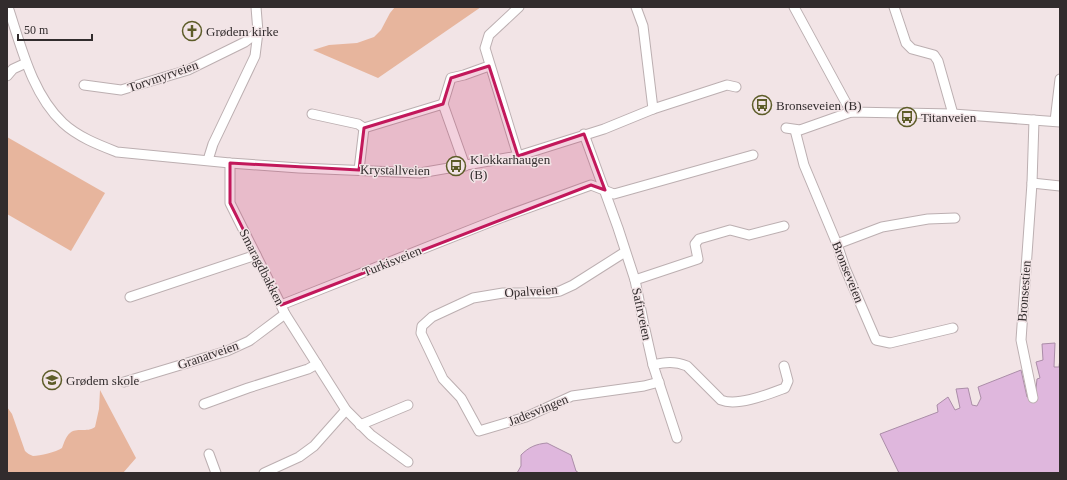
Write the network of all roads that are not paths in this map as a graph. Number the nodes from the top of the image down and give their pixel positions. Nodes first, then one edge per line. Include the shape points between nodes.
1 (8, 7) edge
2 (256, 7) edge
3 (519, 7) edge
4 (636, 7) edge
5 (794, 7) edge
6 (894, 7) edge
7 (258, 32) junction
8 (26, 63) junction
9 (490, 66) junction
10 (7, 76) edge
11 (1060, 79) edge
12 (84, 85) dead end
13 (736, 87) dead end
14 (443, 104) junction
15 (653, 109) junction
16 (851, 112) junction
17 (312, 114) dead end
18 (953, 114) junction
19 (1034, 120) junction
20 (1058, 121) edge
21 (364, 128) junction
22 (584, 134) junction
23 (753, 155) dead end
24 (518, 156) junction
25 (208, 160) junction
26 (230, 163) junction
27 (464, 166) junction
28 (359, 170) junction
29 (1032, 183) junction
30 (1059, 185) edge
31 (605, 190) junction
32 (955, 218) dead end
33 (784, 226) dead end
34 (837, 244) junction
35 (625, 252) junction
36 (256, 255) junction
37 (635, 280) junction
38 (130, 297) dead end
39 (283, 310) junction
40 (432, 317) joint
41 (952, 328) dead end
42 (317, 364) junction
43 (653, 365) junction
44 (784, 366) dead end
45 (124, 382) dead end
46 (659, 382) junction
47 (1032, 398) dead end
48 (204, 404) dead end
49 (408, 405) dead end
50 (346, 410) junction
51 (360, 425) junction
52 (678, 438) dead end
53 (210, 454) dead end
54 (408, 462) dead end
55 (216, 473) edge
56 (264, 473) edge

1 - 8 street, Krystallveien
2 - 7 street
3 - 9 street via 489,35 485,48
4 - 15 street via 642,26
5 - 16 street
6 - 18 street via 906,43 912,49 934,54 938,61
7 - 12 street, Torvmyrveien via 245,42 188,70 120,90
7 - 25 street via 255,56 213,144
8 - 10 street via 13,69
8 - 25 street, Krystallveien via 50,108 77,134 117,152
9 - 14 street via 451,78
9 - 24 street
11 - 20 street
13 - 15 street, Krystallveien via 727,85
14 - 21 street
14 - 27 street
15 - 22 street, Krystallveien via 604,129
16 - 18 street, Bronseveien
16 - 34 street, Bronseveien via 800,130 790,129
17 - 21 street via 358,124
18 - 19 street, Bronseveien
19 - 20 street, Bronseveien
19 - 29 street, Bronsestien
21 - 28 street
22 - 24 street, Krystallveien
22 - 31 street, Safirveien
23 - 31 street via 614,194
24 - 27 street, Krystallveien
25 - 26 street, Krystallveien
26 - 28 street, Krystallveien
26 - 36 street, Smaragdbakken via 230,203
27 - 28 street, Krystallveien via 420,173
29 - 30 street
29 - 47 street, Bronsestien via 1021,340
31 - 35 street, Safirveien
31 - 39 street, Turkisveien via 591,185 503,217
32 - 34 street via 928,219 882,227
33 - 37 street via 749,235 730,230 699,239 695,244 698,259
34 - 41 street, Bronseveien via 876,340 890,343
35 - 37 street, Safirveien
35 - 40 street, Opalveien via 560,291 504,293 473,298
36 - 38 street
36 - 39 street, Smaragdbakken
37 - 43 street, Safirveien
39 - 42 street, Smaragdbakken
39 - 45 street, Granatveien via 248,341 227,351
40 - 46 street, Jadesvingen via 422,326 421,333 443,379 461,398 479,430 526,417 572,396
42 - 48 street
42 - 50 street, Smaragdbakken
43 - 44 street via 668,362 687,366 721,400 727,402 762,396 785,388 788,381
43 - 46 street, Safirveien
46 - 52 street, Safirveien
49 - 51 street
50 - 51 street, Smaragdbakken
50 - 56 street via 314,446 300,457
51 - 54 street, Smaragdbakken
53 - 55 street

